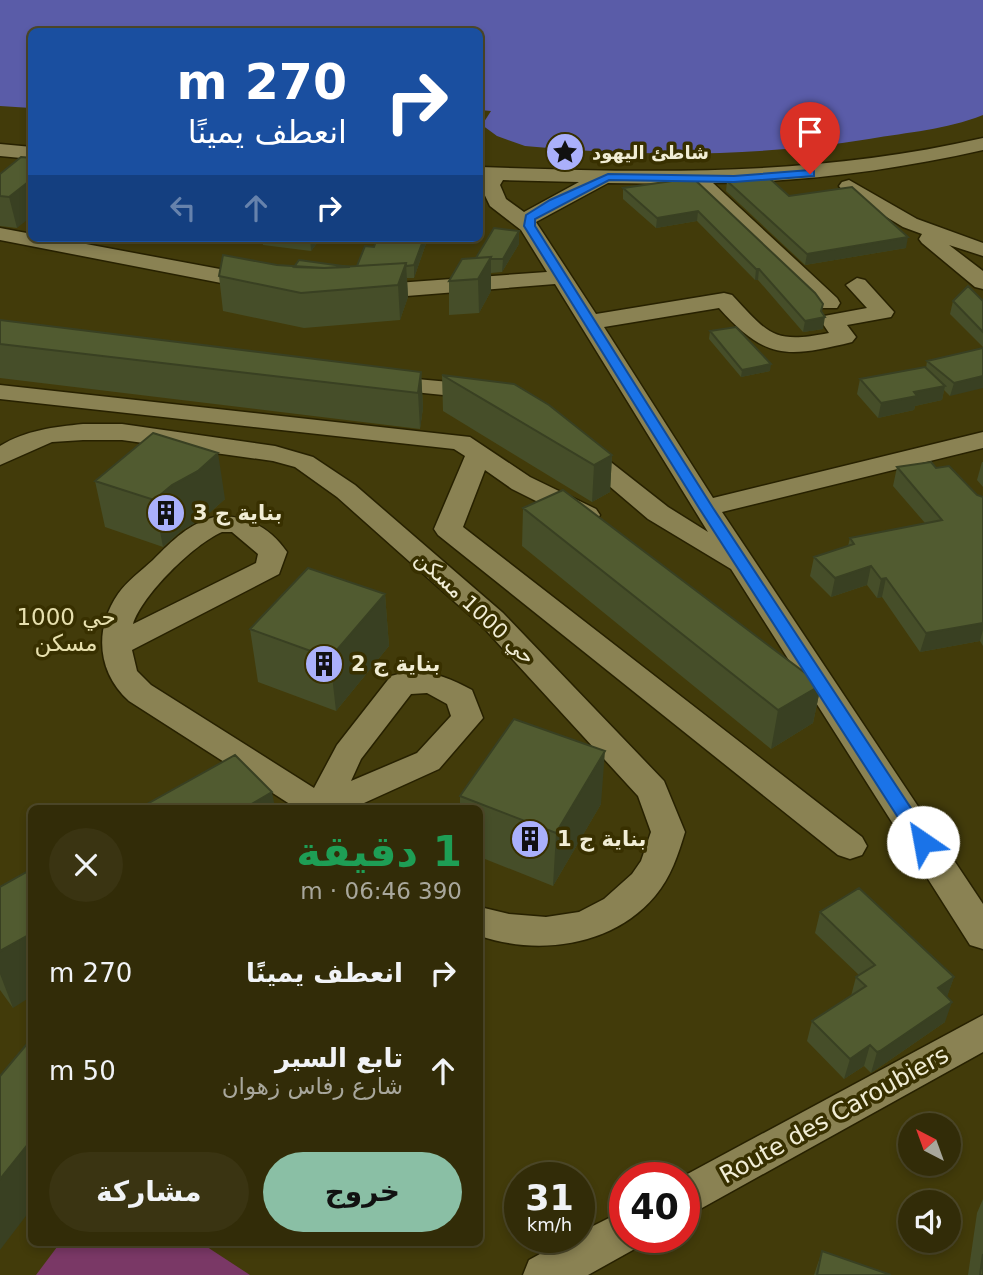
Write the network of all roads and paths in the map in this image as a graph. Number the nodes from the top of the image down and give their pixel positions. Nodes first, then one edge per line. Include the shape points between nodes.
1 (983, 144) edge
2 (0, 150) edge
3 (28, 153) edge
4 (497, 174) edge
5 (608, 177) junction
6 (697, 179) junction
7 (849, 186) edge
8 (483, 204) edge
9 (901, 218) junction
10 (527, 221) junction
11 (0, 234) edge
12 (28, 239) edge
13 (42, 242) edge
14 (983, 250) edge
15 (562, 277) junction
16 (983, 282) edge
17 (856, 285) dead end
18 (283, 288) edge
19 (349, 293) edge
20 (829, 303) dead end
21 (590, 322) junction
22 (365, 381) edge
23 (0, 392) edge
24 (510, 395) edge
25 (563, 437) edge
26 (983, 440) edge
27 (480, 454) junction
28 (0, 457) edge
29 (706, 508) junction
30 (611, 527) edge
31 (744, 566) junction
32 (116, 645) junction
33 (316, 805) edge
34 (322, 805) edge
35 (328, 805) edge
36 (850, 846) dead end
37 (483, 922) edge
38 (983, 934) edge
39 (983, 1032) edge
40 (700, 1189) edge
41 (609, 1240) edge
42 (545, 1275) edge

1 - 6 street via 810,174
2 - 3 street
4 - 5 street
4 - 10 street via 531,194
4 - 10 street via 490,185 493,197
5 - 6 street
5 - 10 street via 566,195
6 - 20 street
7 - 9 street
8 - 10 street
9 - 14 street
9 - 16 street
10 - 15 street
11 - 12 street
13 - 18 street
15 - 19 street
15 - 21 street
17 - 21 street via 883,312 832,321 844,337 793,347 769,344 724,300
21 - 29 street
22 - 24 street
23 - 27 street via 461,442
25 - 31 street via 659,513
26 - 29 street via 941,461
27 - 30 street via 521,483
27 - 36 street via 448,529
28 - 37 street, حي 1000 مسكن via 49,435 122,432 303,462 346,491 493,620 652,790 668,832 655,868 632,896 596,923 550,933
29 - 31 street
31 - 38 street
32 - 32 street via 269,568 273,552 239,524 218,524 197,533 130,598
32 - 33 street via 118,668 140,693
34 - 35 street via 348,752 402,684 432,682 461,698 467,718 428,761
39 - 40 street, Route des Caroubiers
41 - 42 street

